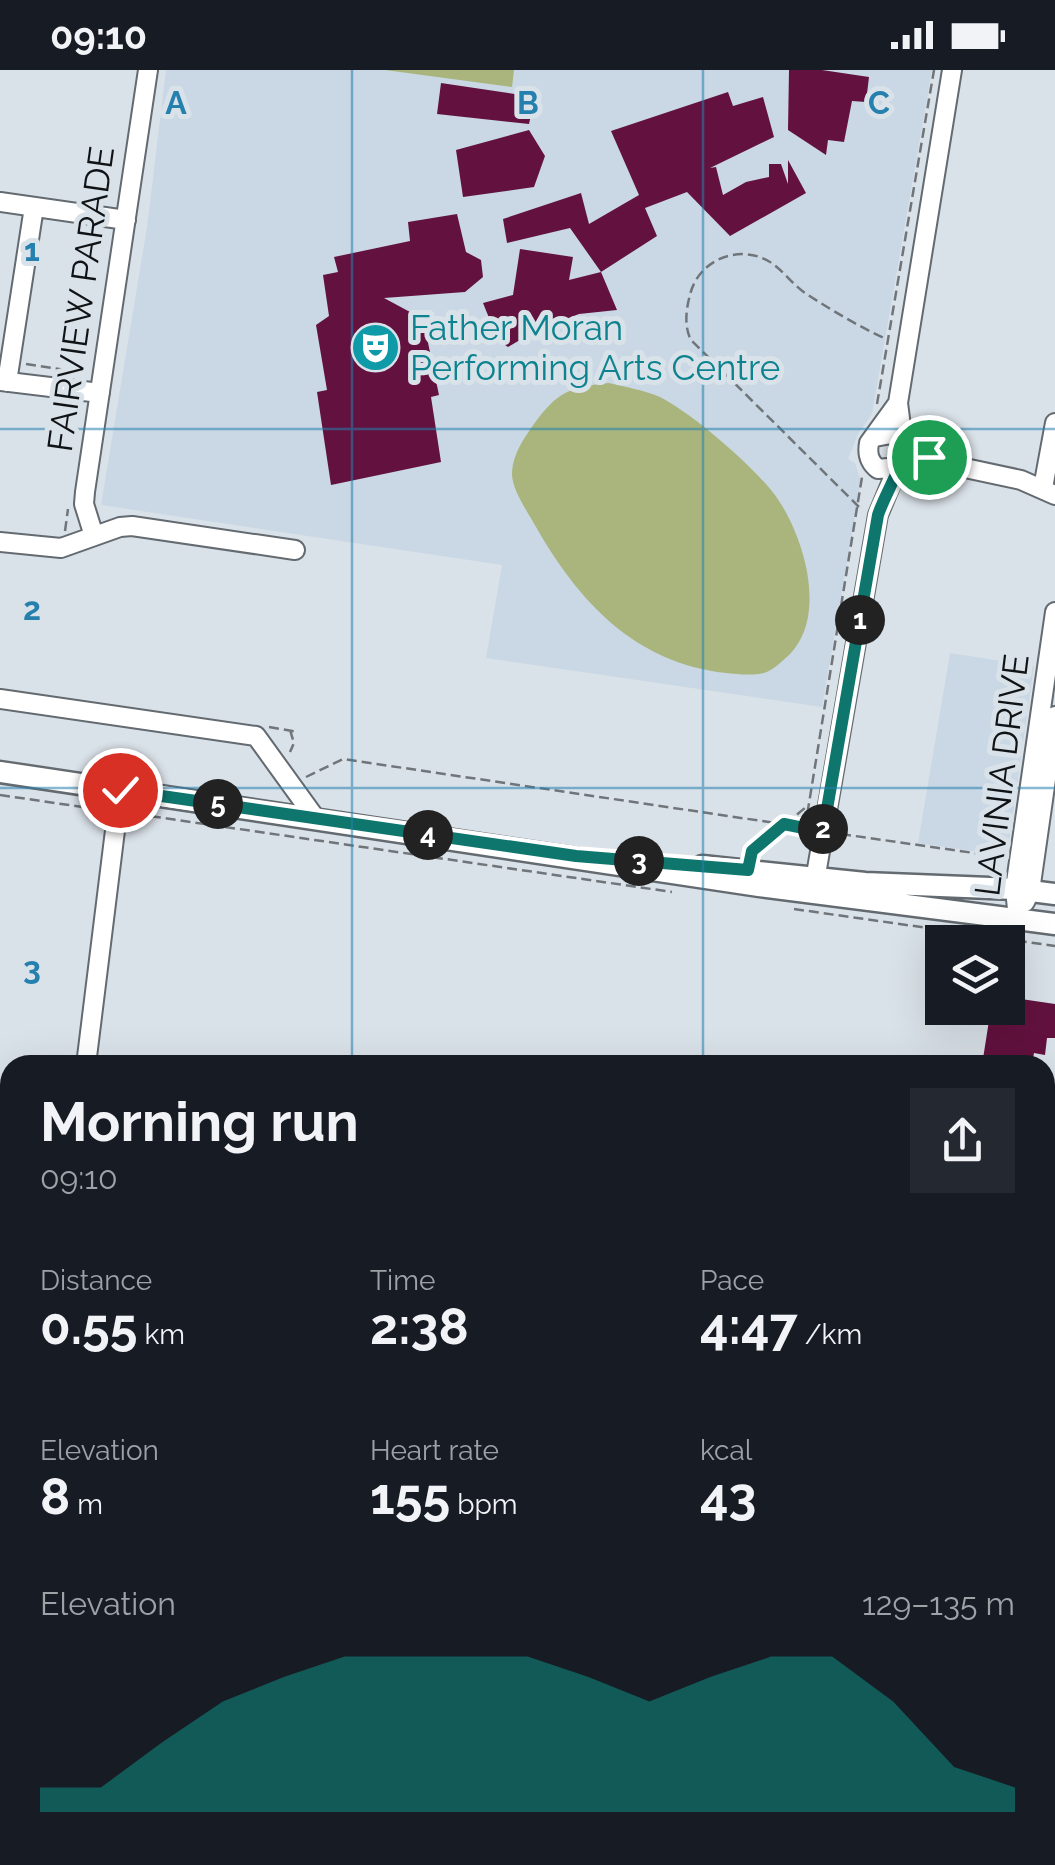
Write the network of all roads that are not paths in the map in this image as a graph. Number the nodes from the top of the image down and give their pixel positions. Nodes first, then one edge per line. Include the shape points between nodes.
1 (148, 70) edge
2 (953, 72) edge
3 (0, 202) edge
4 (34, 207) junction
5 (126, 220) junction
6 (4, 381) edge
7 (100, 392) junction
8 (898, 403) junction
9 (1055, 423) edge
10 (875, 437) junction
11 (903, 443) junction
12 (872, 464) junction
13 (951, 465) junction
14 (898, 466) junction
15 (1049, 491) edge
16 (878, 515) junction
17 (94, 536) junction
18 (0, 542) edge
19 (295, 550) dead end
20 (1055, 612) edge
21 (0, 699) edge
22 (1055, 716) edge
23 (0, 772) edge
24 (120, 790) junction
25 (316, 818) junction
26 (576, 856) junction
27 (814, 886) junction
28 (1022, 890) junction
29 (1055, 894) edge
30 (1018, 919) junction
31 (1055, 924) edge
32 (87, 1055) edge

1 - 5 street, FAIRVIEW PARADE
2 - 8 street
3 - 4 street
4 - 5 street
4 - 6 street
5 - 7 street, FAIRVIEW PARADE
6 - 7 street
7 - 17 street, FAIRVIEW PARADE via 84,504
8 - 10 street
8 - 11 street
9 - 15 street
10 - 11 street via 891,434
10 - 12 street via 868,450
11 - 13 street
11 - 14 street
12 - 14 street
12 - 16 street
13 - 14 street
13 - 15 street
14 - 16 street
16 - 27 street
17 - 18 street via 61,548
17 - 19 street via 132,526
20 - 28 street, LAVINIA DRIVE via 1020,860
21 - 25 street via 256,736
22 - 28 street, LAVINIA DRIVE
23 - 24 main road
24 - 25 main road
24 - 32 street
25 - 26 main road
26 - 27 main road
26 - 27 main road via 748,870
27 - 28 main road
27 - 30 main road
28 - 29 main road
28 - 30 street, LAVINIA DRIVE
30 - 31 main road

